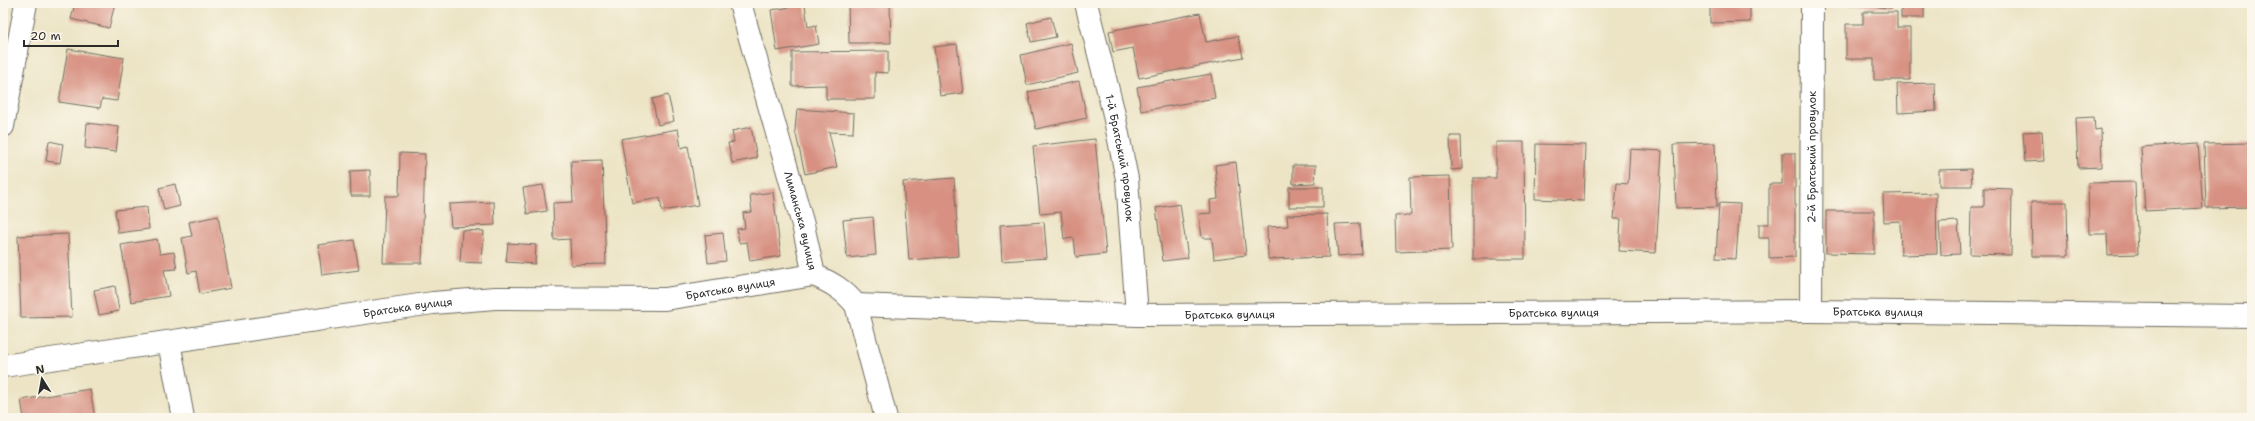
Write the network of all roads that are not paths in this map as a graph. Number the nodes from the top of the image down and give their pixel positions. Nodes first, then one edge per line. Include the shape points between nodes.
1 (26, 3) edge
2 (740, 3) edge
3 (1086, 3) edge
4 (1812, 3) edge
5 (3, 126) edge
6 (814, 275) junction
7 (856, 304) junction
8 (1811, 311) junction
9 (1137, 315) junction
10 (2252, 316) edge
11 (169, 342) junction
12 (3, 366) edge
13 (183, 418) edge
14 (886, 418) edge

1 - 5 street
2 - 6 street, Лиманська вулиця via 803,225
3 - 9 street, 1-й Братський провулок via 1113,110 1127,179
4 - 8 street, 2-й Братський провулок
6 - 7 street, Лиманська вулиця via 833,283 846,292
6 - 11 street, Братська вулиця via 665,299 495,298 433,302
7 - 9 street, Братська вулиця
7 - 14 street, Лиманська вулиця
8 - 9 street, Братська вулиця
8 - 10 street, Братська вулиця
11 - 12 street, Братська вулиця
11 - 13 street

